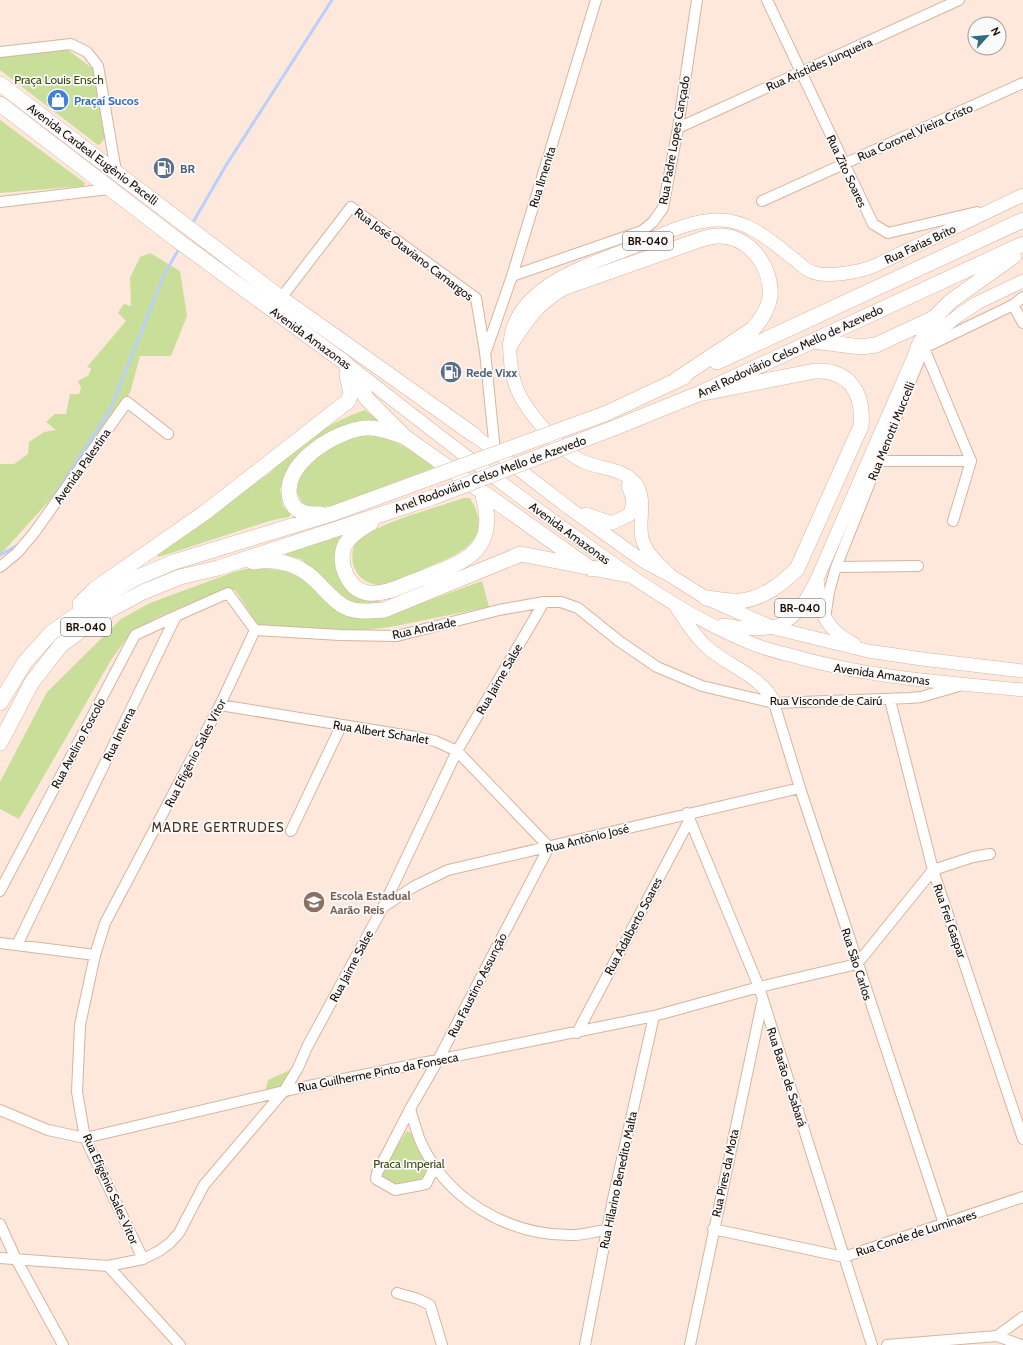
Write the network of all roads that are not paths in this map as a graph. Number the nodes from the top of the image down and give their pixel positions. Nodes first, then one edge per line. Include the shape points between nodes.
1 (596, 0) edge
2 (697, 0) edge
3 (767, 0) edge
4 (959, 0) edge
5 (0, 52) edge
6 (801, 72) junction
7 (1023, 83) edge
8 (0, 84) edge
9 (0, 104) edge
10 (678, 128) junction
11 (844, 164) junction
12 (116, 172) junction
13 (109, 188) junction
14 (1023, 195) edge
15 (762, 201) dead end
16 (0, 202) edge
17 (996, 208) junction
18 (1023, 220) edge
19 (186, 225) joint
20 (177, 240) joint
21 (1023, 244) edge
22 (1023, 249) edge
23 (512, 276) junction
24 (1023, 281) edge
25 (1023, 297) edge
26 (281, 298) junction
27 (1013, 305) junction
28 (934, 318) junction
29 (1023, 323) edge
30 (812, 341) junction
31 (510, 345) junction
32 (921, 348) junction
33 (485, 352) junction
34 (344, 362) junction
35 (676, 380) junction
36 (698, 394) junction
37 (492, 421) junction
38 (168, 434) dead end
39 (474, 435) junction
40 (404, 437) junction
41 (495, 451) junction
42 (879, 461) junction
43 (971, 461) junction
44 (620, 473) junction
45 (482, 492) junction
46 (425, 500) junction
47 (569, 508) junction
48 (334, 513) junction
49 (953, 521) dead end
50 (918, 566) dead end
51 (0, 567) edge
52 (836, 567) junction
53 (218, 568) junction
54 (592, 569) junction
55 (628, 575) junction
56 (671, 576) junction
57 (817, 579) junction
58 (706, 598) junction
59 (544, 602) junction
60 (675, 605) junction
61 (176, 616) junction
62 (825, 620) junction
63 (707, 622) junction
64 (774, 628) junction
65 (255, 630) junction
66 (51, 633) junction
67 (868, 651) junction
68 (973, 666) junction
69 (1023, 671) edge
70 (964, 684) junction
71 (1023, 690) edge
72 (890, 700) junction
73 (0, 703) edge
74 (774, 703) junction
75 (220, 706) junction
76 (341, 726) junction
77 (0, 743) edge
78 (457, 751) junction
79 (800, 788) junction
80 (688, 816) junction
81 (291, 831) dead end
82 (549, 847) junction
83 (990, 854) dead end
84 (933, 870) junction
85 (0, 891) edge
86 (383, 907) junction
87 (0, 943) edge
88 (17, 945) junction
89 (94, 955) junction
90 (857, 964) junction
91 (759, 987) junction
92 (762, 1002) junction
93 (654, 1016) junction
94 (577, 1033) junction
95 (438, 1060) junction
96 (284, 1091) junction
97 (410, 1109) junction
98 (0, 1110) edge
99 (85, 1138) junction
100 (1023, 1139) edge
101 (435, 1166) junction
102 (1023, 1197) edge
103 (0, 1224) edge
104 (944, 1224) junction
105 (713, 1229) junction
106 (606, 1230) junction
107 (844, 1257) junction
108 (0, 1258) edge
109 (16, 1259) junction
110 (143, 1259) junction
111 (108, 1266) junction
112 (397, 1293) dead end
113 (1023, 1317) edge
114 (997, 1336) junction
115 (63, 1345) edge
116 (180, 1345) edge
117 (442, 1345) edge
118 (585, 1345) edge
119 (690, 1345) edge
120 (872, 1345) edge
121 (887, 1345) edge
122 (1022, 1345) edge

1 - 23 street, Rua Ilmenita
2 - 10 street, Rua Padre Lopes Cançado
3 - 6 street, Rua Zito Soares
4 - 6 street, Rua Aristides Junqueira
5 - 12 street via 71,44 87,52 98,66
6 - 10 street, Rua Aristides Junqueira
6 - 11 street, Rua Zito Soares
7 - 11 street, Rua Coronel Vieira Cristo
8 - 12 highway, Avenida Cardeal Eugênio Pacelli
9 - 13 highway, Avenida Cardeal Eugênio Pacelli
10 - 23 street, Rua Padre Lopes Cançado via 663,208 653,222 642,231
11 - 15 street, Rua Coronel Vieira Cristo
11 - 17 street, Rua Zito Soares via 872,224 888,233
12 - 19 highway, Avenida Cardeal Eugênio Pacelli
13 - 16 street via 64,196
13 - 20 highway, Avenida Cardeal Eugênio Pacelli
14 - 17 main road, Rua Farias Brito
17 - 31 main road, Rua Farias Brito / BR-040 via 874,266 858,272 841,274 812,272 762,236 732,221 692,224 548,284 522,310 514,327
18 - 35 highway, Anel Rodoviário Celso Mello de Azevedo / BR-040
19 - 26 highway, Avenida Amazonas
20 - 34 highway, Avenida Amazonas
21 - 30 highway, Anel Rodoviário Celso Mello de Azevedo / BR-040
22 - 28 highway via 951,301
23 - 33 street, Rua Ilmenita
24 - 32 main road via 977,303
25 - 27 street
26 - 33 street, Rua José Otaviano Camargos via 351,207 476,298
26 - 39 highway, Avenida Amazonas
27 - 29 street
27 - 32 street
28 - 30 highway via 876,345 861,347
28 - 32 highway
30 - 36 highway, Anel Rodoviário Celso Mello de Azevedo / BR-040
31 - 35 highway via 536,307 563,288 702,239 718,236 740,241 757,255 768,278 770,298 761,320 752,329
31 - 44 main road, BR-040 via 512,372 519,394 539,422 556,441 582,461
32 - 42 street, Rua Menotti Muccelli
32 - 43 street
32 - 57 main road, BR-040
33 - 37 street, Rua José Otaviano Camargos
34 - 40 highway via 367,399
34 - 55 main road, Avenida Amazonas via 482,469
34 - 66 highway via 351,393 348,401 207,511 95,589
35 - 48 highway, Anel Rodoviário Celso Mello de Azevedo / BR-040, bridge via 607,413
36 - 46 highway, Anel Rodoviário Celso Mello de Azevedo / BR-040, bridge
36 - 58 highway via 827,370 847,380 855,389 862,411 861,426 797,569 765,594 740,601
37 - 39 street via 483,435
37 - 41 street, Rua José Otaviano Camargos
38 - 51 street, Avenida Palestina via 127,402 34,533 17,553
39 - 41 main road, Avenida Amazonas
40 - 45 highway
40 - 48 highway via 369,428 357,429 320,446 304,461 290,481 288,494 292,505 297,511 306,514
41 - 47 main road, Avenida Amazonas
42 - 43 street
42 - 52 street, Rua Menotti Muccelli
43 - 49 street
44 - 47 main road via 633,499 629,515 612,523
44 - 56 main road, BR-040 via 631,479 640,491 644,543 652,556
45 - 46 highway via 488,518 486,535 474,553 456,565 380,594 366,593 355,587 348,579 343,566 342,554 345,546 361,529
45 - 54 highway
46 - 53 highway, Anel Rodoviário Celso Mello de Azevedo / BR-040
47 - 56 main road, Avenida Amazonas via 643,561
48 - 66 highway, Anel Rodoviário Celso Mello de Azevedo / BR-040 via 174,562 136,578 98,600
50 - 52 street
52 - 62 street, Rua Menotti Muccelli
53 - 54 highway via 265,560 294,564 344,607 368,611 384,610 521,554
53 - 77 highway, Anel Rodoviário Celso Mello de Azevedo / BR-040 via 180,577 143,592 106,612 61,646 32,682
54 - 55 highway
55 - 60 main road, Avenida Amazonas
56 - 58 main road, Avenida Amazonas
57 - 62 main road via 819,603
57 - 64 main road, BR-040 via 805,602 793,617
58 - 64 main road, Avenida Amazonas
59 - 65 street, Rua Andrade via 500,610 397,636
59 - 74 street, Rua Visconde de Cairú via 561,602 578,608 657,667 702,686
59 - 78 street, Rua Jaime Salse
60 - 63 main road, Avenida Amazonas
60 - 74 main road via 696,636 708,648 768,690
61 - 65 street via 228,593
61 - 85 street, Rua Avelino Foscolo via 135,636
61 - 88 street, Rua Interna
62 - 67 main road via 843,638
63 - 64 main road via 746,629
63 - 70 main road, Avenida Amazonas via 754,644 819,664 867,674
64 - 67 main road, Avenida Amazonas
65 - 75 street, Rua Efigênio Sales Vitor
66 - 73 highway, Anel Rodoviário Celso Mello de Azevedo / BR-040 via 25,662
67 - 68 main road, Avenida Amazonas
68 - 69 main road, Avenida Amazonas
68 - 70 main road
70 - 71 main road, Avenida Amazonas
70 - 72 street, Rua Visconde de Cairú via 921,697
72 - 74 street, Rua Visconde de Cairú
72 - 84 street, Rua Frei Gaspar
74 - 79 street, Rua São Carlos
75 - 76 street, Rua Albert Scharlet
75 - 89 street, Rua Efigênio Sales Vitor via 105,923
76 - 78 street, Rua Albert Scharlet via 435,741
76 - 81 street
78 - 82 street, Rua Albert Scharlet
78 - 86 street, Rua Jaime Salse
79 - 80 street, Rua Antônio José
79 - 90 street, Rua São Carlos
80 - 82 street, Rua Antônio José
80 - 91 street, Rua Barão de Sabará
80 - 94 street, Rua Adalberto Soares
82 - 86 street, Rua Antônio José via 448,870 415,886
82 - 95 street, Rua Faustino Assunção
83 - 84 street
84 - 90 street
84 - 100 street, Rua Frei Gaspar
86 - 96 street, Rua Jaime Salse
87 - 88 street
88 - 89 street
89 - 99 street, Rua Efigênio Sales Vitor via 80,1025 77,1092
90 - 91 street, Rua Guilherme Pinto da Fonseca
90 - 104 street, Rua São Carlos
91 - 92 street, Rua Barão de Sabará
91 - 93 street, Rua Guilherme Pinto da Fonseca
92 - 105 street, Rua Pires da Mota
92 - 107 street, Rua Barão de Sabará
93 - 94 street, Rua Guilherme Pinto da Fonseca
93 - 106 street, Rua Hilarino Benedito Malta
94 - 95 street, Rua Guilherme Pinto da Fonseca
95 - 96 street, Rua Guilherme Pinto da Fonseca
95 - 97 street, Rua Faustino Assunção
96 - 99 street, Rua Guilherme Pinto da Fonseca
96 - 110 street, Rua Jaime Salse via 204,1185 185,1223 170,1243 159,1252
97 - 101 street via 420,1139
97 - 101 street, Rua Faustino Assunção via 376,1179 395,1190 428,1184
98 - 99 street, Rua Guilherme Pinto da Fonseca via 48,1130
99 - 110 street, Rua Efigênio Sales Vitor
101 - 106 street via 456,1191 476,1207 511,1225 542,1233 574,1235
102 - 104 street, Rua Conde de Luminares
103 - 109 street
104 - 107 street, Rua Conde de Luminares
105 - 107 street, Rua Conde de Luminares
105 - 119 street, Rua Pires da Mota
106 - 118 street, Rua Hilarino Benedito Malta
107 - 120 street, Rua Barão de Sabará
108 - 109 street, Rua Jaime Salse
109 - 111 street, Rua Jaime Salse
109 - 115 street
110 - 111 street, Rua Jaime Salse
111 - 116 street
112 - 117 street via 430,1305
113 - 114 street
114 - 121 street
114 - 122 street

